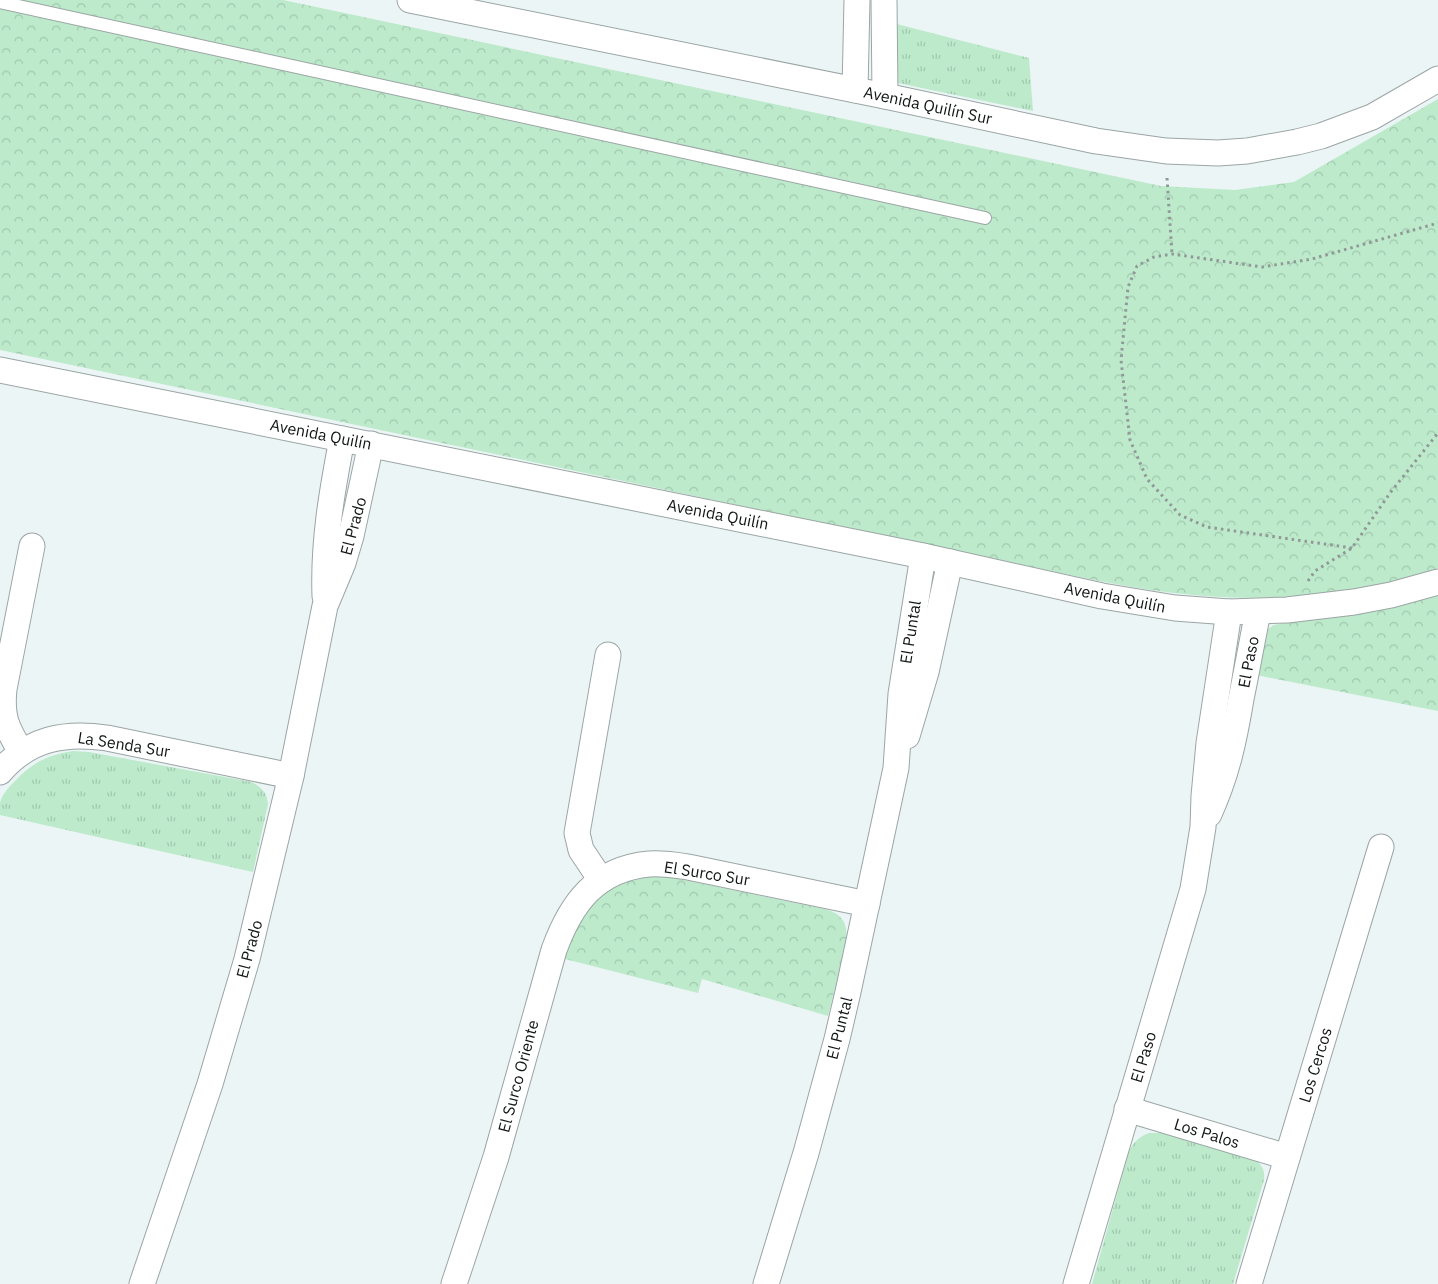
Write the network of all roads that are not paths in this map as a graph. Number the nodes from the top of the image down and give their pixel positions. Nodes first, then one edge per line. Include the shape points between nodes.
1 (410, 0) edge
2 (857, 0) edge
3 (884, 0) edge
4 (0, 2) edge
5 (1438, 79) edge
6 (855, 90) junction
7 (885, 96) junction
8 (985, 218) dead end
9 (0, 370) edge
10 (342, 439) junction
11 (371, 444) junction
12 (32, 546) dead end
13 (923, 556) junction
14 (950, 562) junction
15 (1438, 582) edge
16 (325, 606) junction
17 (1229, 612) junction
18 (1258, 612) junction
19 (608, 655) dead end
20 (21, 752) junction
21 (896, 768) junction
22 (0, 772) edge
23 (291, 776) junction
24 (1203, 827) junction
25 (1381, 847) dead end
26 (601, 880) junction
27 (867, 904) junction
28 (1128, 1109) junction
29 (1287, 1156) junction
30 (142, 1284) edge
31 (454, 1284) edge
32 (766, 1284) edge
33 (1076, 1284) edge
34 (1249, 1284) edge

1 - 6 street, Avenida Quilín Sur
2 - 6 street
3 - 7 street
4 - 8 lane
5 - 7 street, Avenida Quilín Sur via 1372,117 1320,136 1281,146 1218,153 1166,151 1096,141
6 - 7 street, Avenida Quilín Sur
9 - 10 street, Avenida Quilín
10 - 11 street, Avenida Quilín
10 - 16 street, El Prado via 326,536
11 - 13 street, Avenida Quilín
11 - 16 street, El Prado via 351,536
12 - 20 street via 3,701 6,723
13 - 14 street, Avenida Quilín
13 - 21 street, El Puntal via 901,694
14 - 17 street, Avenida Quilín via 1136,602
14 - 21 street, El Puntal via 922,689
15 - 18 street, Avenida Quilín via 1354,602
16 - 23 street, El Prado
17 - 18 street, Avenida Quilín
17 - 24 street, El Paso via 1207,760
18 - 24 street, El Paso via 1227,769
19 - 26 street via 577,833 581,850
20 - 22 street, La Senda Sur
20 - 23 street, La Senda Sur via 50,739 86,735
21 - 27 street, El Puntal
23 - 30 street, El Prado via 232,1012
24 - 28 street, El Paso via 1193,889
25 - 29 street, Los Cercos
26 - 27 street, El Surco Sur via 631,868 666,864
26 - 31 street, El Surco Oriente via 577,903 560,931 496,1157
27 - 32 street, El Puntal via 837,1039
28 - 29 street, Los Palos
28 - 33 street, El Paso
29 - 34 street, Los Cercos

